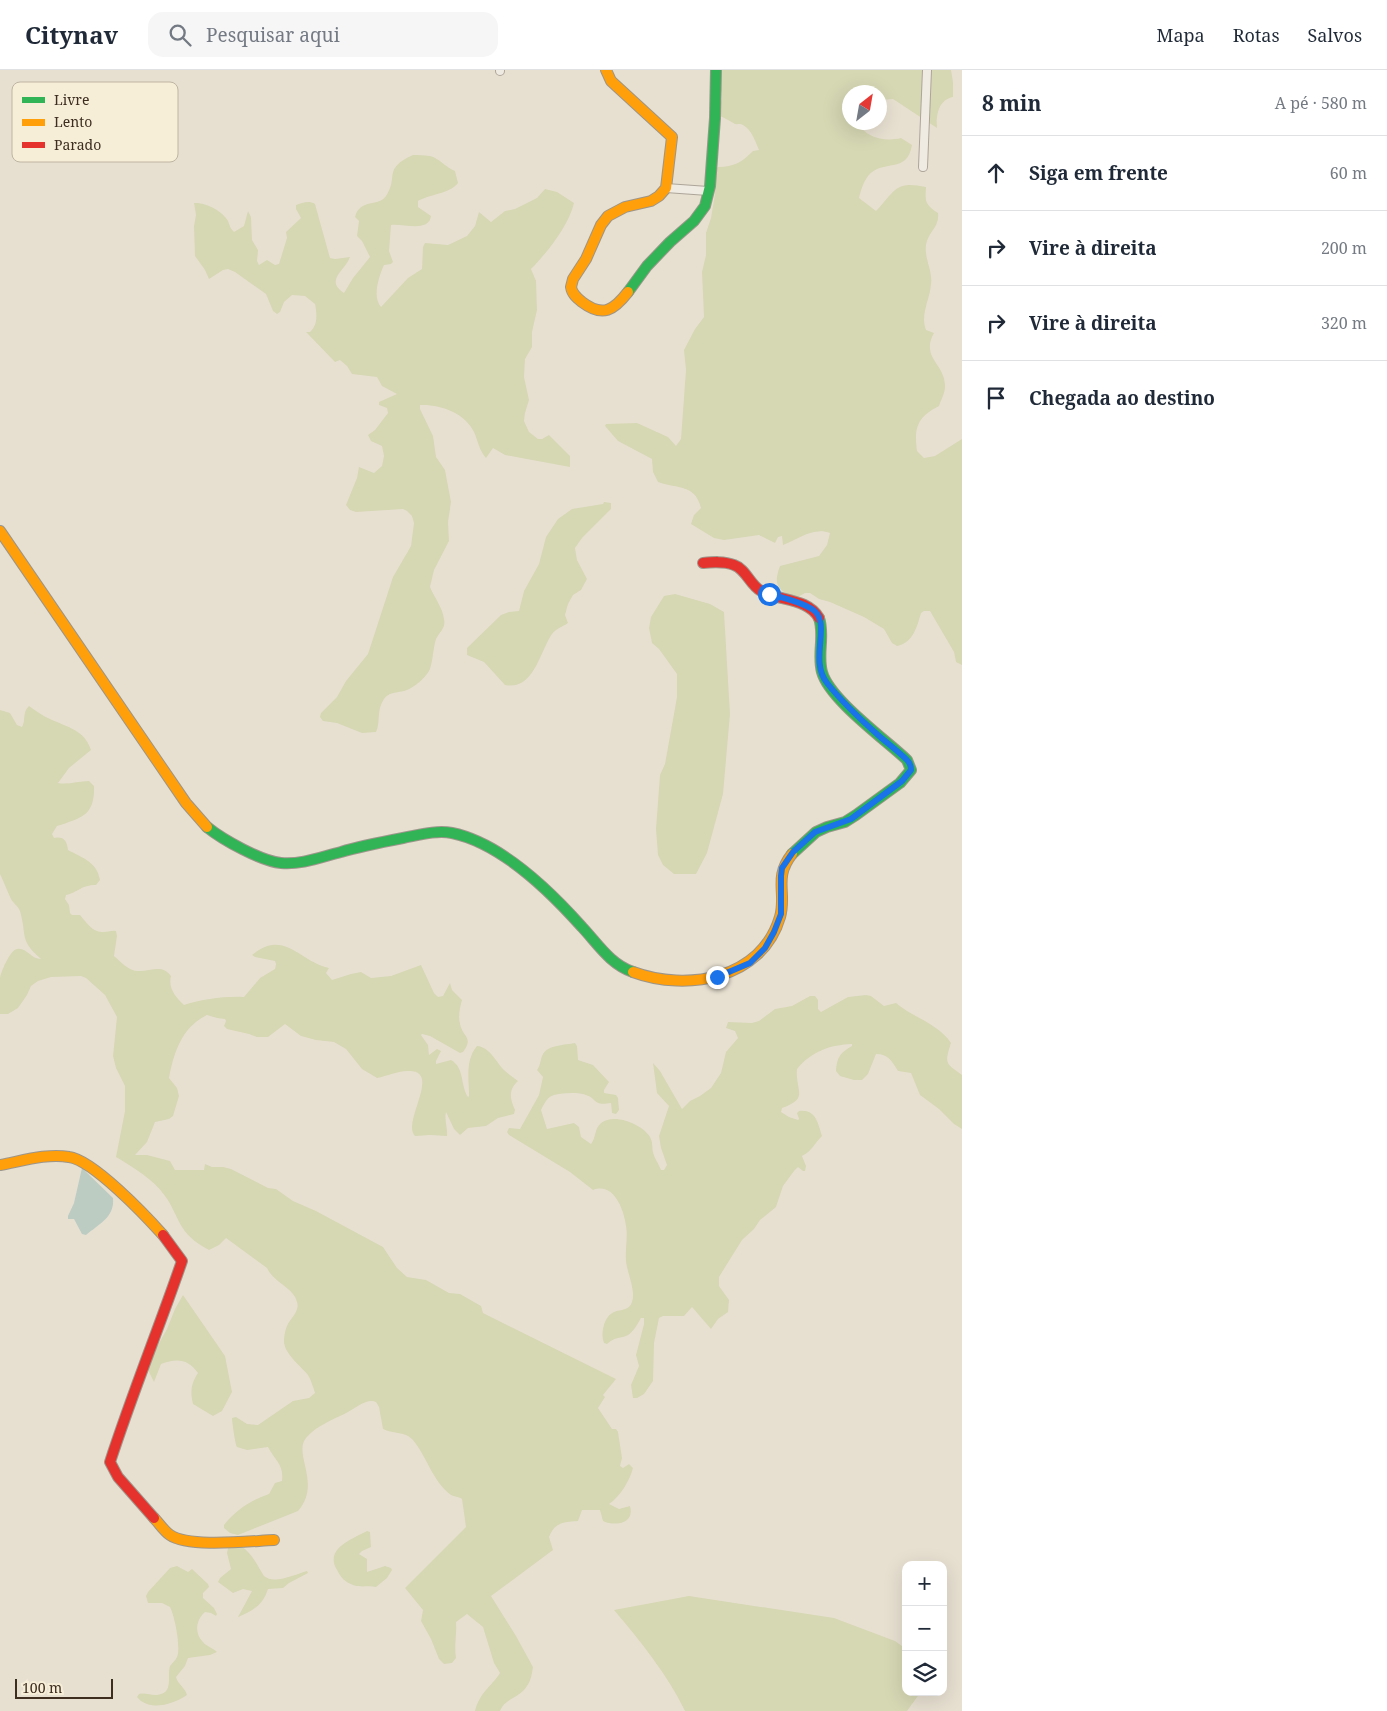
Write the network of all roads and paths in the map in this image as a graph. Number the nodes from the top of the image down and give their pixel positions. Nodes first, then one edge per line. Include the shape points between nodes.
1 (606, 70) edge
2 (927, 70) edge
3 (716, 74) edge
4 (923, 167) dead end
5 (666, 188) junction
6 (708, 191) junction
7 (0, 531) edge
8 (703, 563) dead end
9 (0, 1165) edge
10 (274, 1540) dead end

1 - 5 street via 611,80 672,137
2 - 4 street
3 - 6 street
5 - 6 street
5 - 6 street via 652,201 615,210 601,224 571,284 574,294 590,308 598,312 612,309 642,271 694,223 706,204
7 - 8 street via 186,803 215,835 281,863 440,832 458,835 503,855 526,871 569,910 620,968 641,975 691,981 736,970 759,955 781,914 781,876 787,859 815,832 851,819 902,781 911,770 909,761 876,734 822,677 819,650 822,626 818,614 795,602 762,592 736,566
9 - 10 street via 74,1157 127,1200 169,1242 182,1261 130,1400 110,1467 175,1538 193,1542

